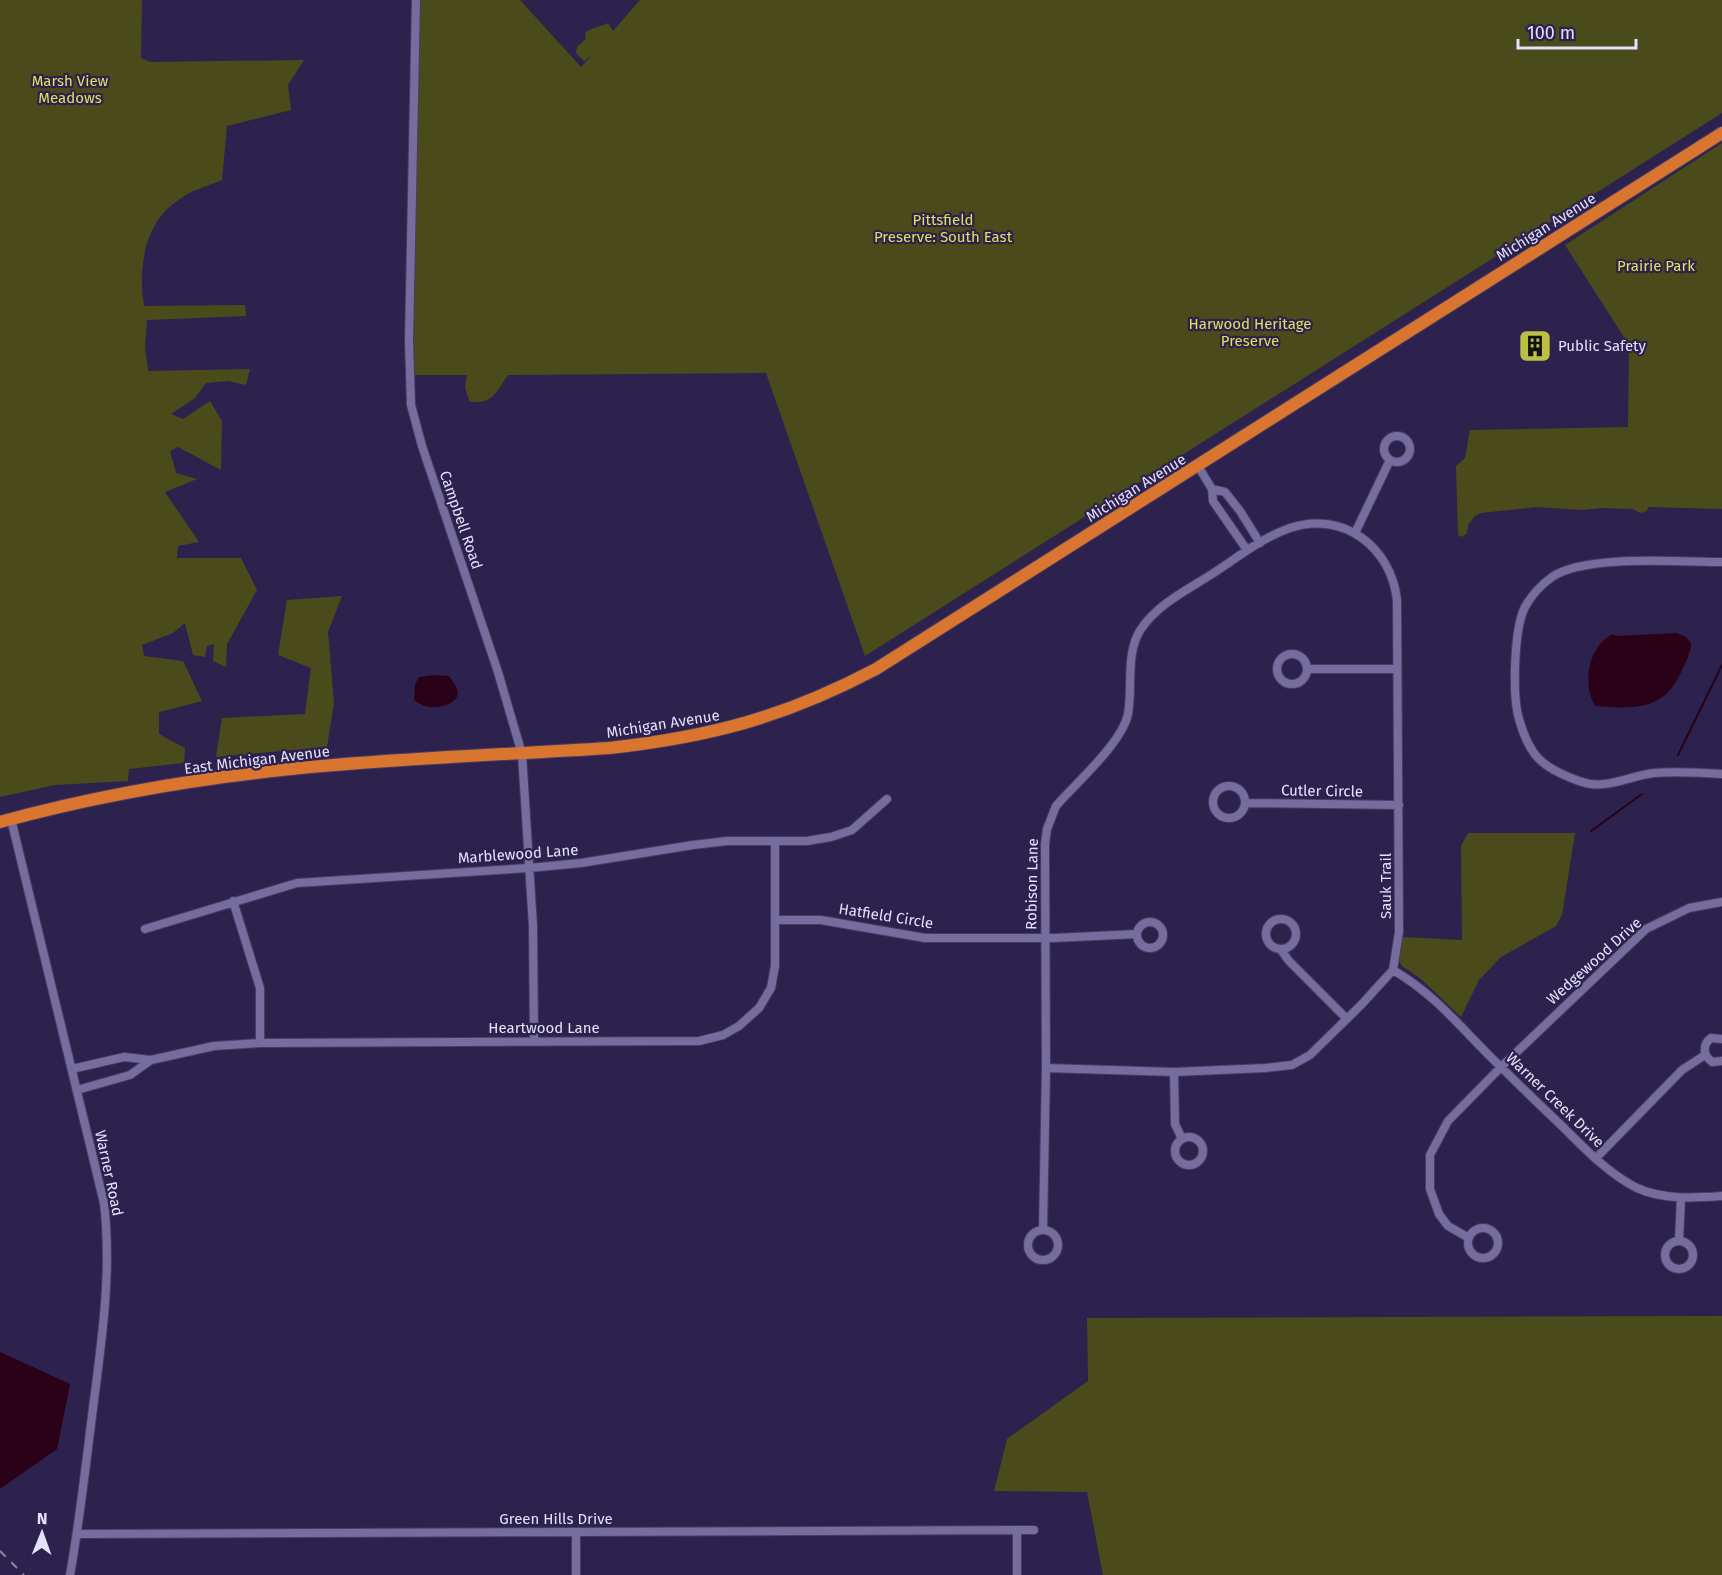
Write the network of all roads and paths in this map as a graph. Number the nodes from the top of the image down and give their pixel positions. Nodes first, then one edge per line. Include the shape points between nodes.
1 (416, 0) edge
2 (1722, 133) edge
3 (1390, 460) dead end
4 (1198, 466) junction
5 (1212, 489) junction
6 (1355, 533) junction
7 (1260, 543) junction
8 (1247, 550) junction
9 (1722, 562) edge
10 (1307, 669) dead end
11 (1397, 669) junction
12 (522, 754) junction
13 (1722, 774) edge
14 (887, 799) dead end
15 (1245, 803) dead end
16 (1399, 805) junction
17 (5, 820) edge
18 (775, 841) junction
19 (529, 868) junction
20 (233, 901) junction
21 (1722, 902) edge
22 (775, 920) junction
23 (145, 929) dead end
24 (1137, 934) dead end
25 (1045, 938) junction
26 (1281, 950) dead end
27 (1393, 970) junction
28 (1347, 1019) junction
29 (1722, 1039) edge
30 (534, 1042) junction
31 (260, 1043) junction
32 (1705, 1055) junction
33 (151, 1060) junction
34 (1722, 1061) edge
35 (1501, 1067) junction
36 (1046, 1068) junction
37 (72, 1069) junction
38 (1174, 1072) junction
39 (77, 1090) junction
40 (1182, 1139) dead end
41 (1596, 1158) junction
42 (1722, 1197) edge
43 (1681, 1198) junction
44 (1043, 1230) dead end
45 (1469, 1238) dead end
46 (1679, 1241) dead end
47 (1034, 1530) dead end
48 (1017, 1531) junction
49 (576, 1532) junction
50 (77, 1534) junction
51 (70, 1575) edge
52 (576, 1575) edge
53 (1017, 1575) edge

1 - 12 street, Campbell Road via 411,405
2 - 4 highway, Michigan Avenue
3 - 6 street
4 - 5 street
4 - 12 highway, Michigan Avenue via 876,669 816,699 754,721 687,738
5 - 7 street via 1225,492
5 - 8 street via 1213,501
6 - 7 street, Sauk Trail via 1339,527 1306,524
6 - 11 street, Sauk Trail via 1379,552 1395,583
7 - 8 street, Sauk Trail
8 - 25 street, Robison Lane via 1161,607 1140,631 1134,645 1127,716 1118,737 1056,806 1050,818 1045,844
9 - 13 street via 1605,562 1578,565 1553,576 1525,607 1517,634 1516,693 1518,717 1539,759 1554,771 1581,782 1618,783 1664,772
10 - 11 street
11 - 16 street, Sauk Trail
12 - 17 highway, East Michigan Avenue via 241,775 114,795
12 - 19 street, Campbell Road
14 - 18 street, Marblewood Lane via 852,830 807,841
15 - 16 street, Cutler Circle
16 - 27 street, Sauk Trail via 1399,932
17 - 37 street, Warner Road
18 - 19 street, Marblewood Lane via 727,841
18 - 22 street, Heartwood Lane
19 - 20 street, Marblewood Lane via 297,882
19 - 30 street, Campbell Road
20 - 23 street, Marblewood Lane
20 - 31 street via 260,988
21 - 35 street, Wedgewood Drive via 1689,908 1646,929
22 - 25 street, Hatfield Circle via 821,920 925,938
22 - 30 street, Heartwood Lane via 771,988 759,1008 723,1035 699,1041
24 - 25 street, Hatfield Circle
25 - 36 street, Robison Lane
26 - 28 street
27 - 28 street
27 - 35 street, Warner Creek Drive via 1434,999
28 - 38 street via 1311,1055 1292,1065
29 - 32 street via 1707,1041
30 - 31 street, Heartwood Lane
31 - 33 street, Heartwood Lane via 214,1046
32 - 34 street via 1712,1062
32 - 41 street via 1682,1070
33 - 37 street, Heartwood Lane via 124,1057
33 - 39 street, Heartwood Lane via 130,1076
35 - 41 street, Warner Creek Drive
35 - 45 street, Wedgewood Drive via 1448,1121 1430,1155 1430,1189 1439,1214 1448,1226
36 - 38 street
36 - 44 street, Robison Lane
37 - 39 street, Warner Road
38 - 40 street via 1175,1124
39 - 50 street, Warner Road via 104,1203 108,1253 101,1349
41 - 43 street, Warner Creek Drive via 1638,1188
42 - 43 street, Warner Creek Drive
43 - 46 street
47 - 48 street, Green Hills Drive
48 - 49 street, Green Hills Drive
48 - 53 street
49 - 50 street, Green Hills Drive
49 - 52 street
50 - 51 street, Warner Road

